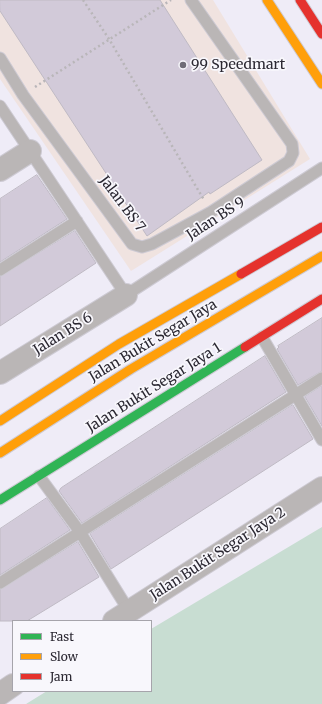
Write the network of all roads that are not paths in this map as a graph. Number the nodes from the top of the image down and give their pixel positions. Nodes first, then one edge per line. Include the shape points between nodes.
1 (191, 0) edge
2 (267, 0) edge
3 (300, 0) edge
4 (322, 34) edge
5 (0, 58) edge
6 (322, 84) edge
7 (0, 106) edge
8 (30, 151) junction
9 (322, 168) edge
10 (0, 170) edge
11 (77, 221) junction
12 (322, 227) edge
13 (322, 256) edge
14 (0, 270) edge
15 (126, 295) junction
16 (322, 299) edge
17 (262, 337) junction
18 (0, 373) edge
19 (322, 378) edge
20 (296, 394) junction
21 (0, 421) edge
22 (322, 440) edge
23 (0, 453) edge
24 (39, 476) junction
25 (322, 488) edge
26 (0, 500) edge
27 (80, 532) junction
28 (0, 583) edge
29 (121, 616) edge
30 (12, 687) edge
31 (0, 694) edge

1 - 5 lane, Jalan BS 7 via 292,144 293,153 289,161 211,212 152,244 142,247 132,244 23,95
2 - 6 street
3 - 4 street
7 - 8 lane
8 - 10 street
8 - 11 lane
9 - 15 lane, Jalan BS 9
11 - 14 lane
11 - 15 lane
12 - 21 street, Jalan Bukit Segar Jaya via 119,344
13 - 23 street, Jalan Bukit Segar Jaya via 131,369
15 - 18 street, Jalan BS 6
16 - 17 street, Jalan Bukit Segar Jaya 1
17 - 20 lane
17 - 24 street, Jalan Bukit Segar Jaya 1
19 - 20 lane
20 - 22 lane
20 - 27 lane
24 - 26 street, Jalan Bukit Segar Jaya 1
24 - 27 lane
25 - 29 street, Jalan Bukit Segar Jaya 2
27 - 28 lane
27 - 29 lane
30 - 31 street

